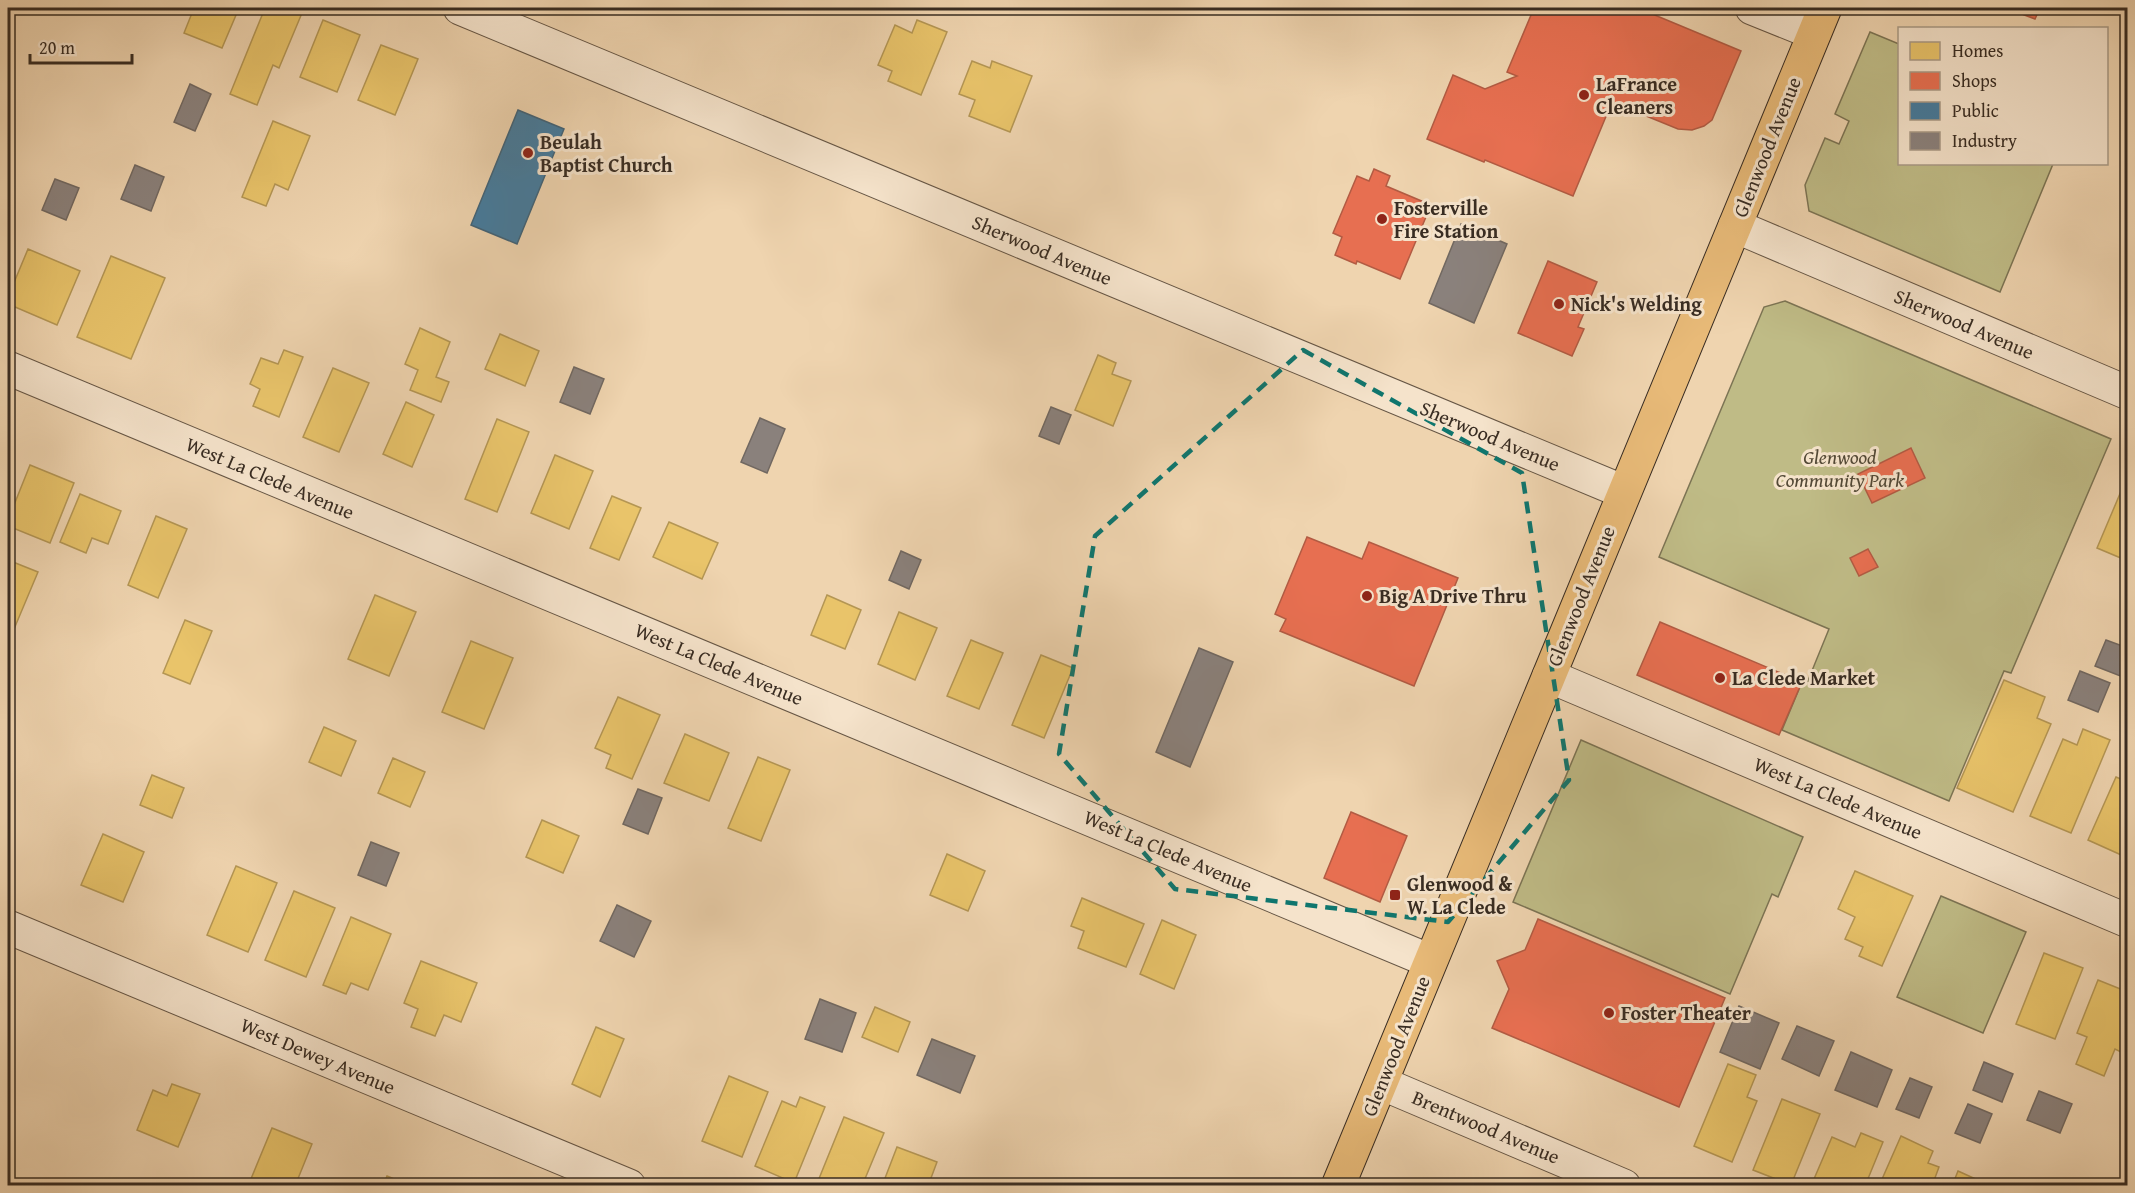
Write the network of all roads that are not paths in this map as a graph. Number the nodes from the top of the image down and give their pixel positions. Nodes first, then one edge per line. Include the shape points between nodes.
1 (460, 8) edge
2 (1752, 8) edge
3 (1819, 20) edge
4 (1735, 226) junction
5 (8, 368) edge
6 (2127, 393) edge
7 (1624, 492) junction
8 (1549, 676) junction
9 (2127, 921) edge
10 (8, 927) edge
11 (1430, 961) junction
12 (1381, 1083) junction
13 (629, 1185) edge
14 (1338, 1185) edge
15 (1624, 1185) edge

1 - 7 street, Sherwood Avenue
2 - 3 street
3 - 4 main road, Glenwood Avenue
4 - 6 street, Sherwood Avenue
4 - 7 main road, Glenwood Avenue
5 - 11 street, West La Clede Avenue
7 - 8 main road, Glenwood Avenue
8 - 9 street, West La Clede Avenue
8 - 11 main road, Glenwood Avenue
10 - 13 street, West Dewey Avenue
11 - 12 main road, Glenwood Avenue
12 - 14 main road, Glenwood Avenue
12 - 15 street, Brentwood Avenue

